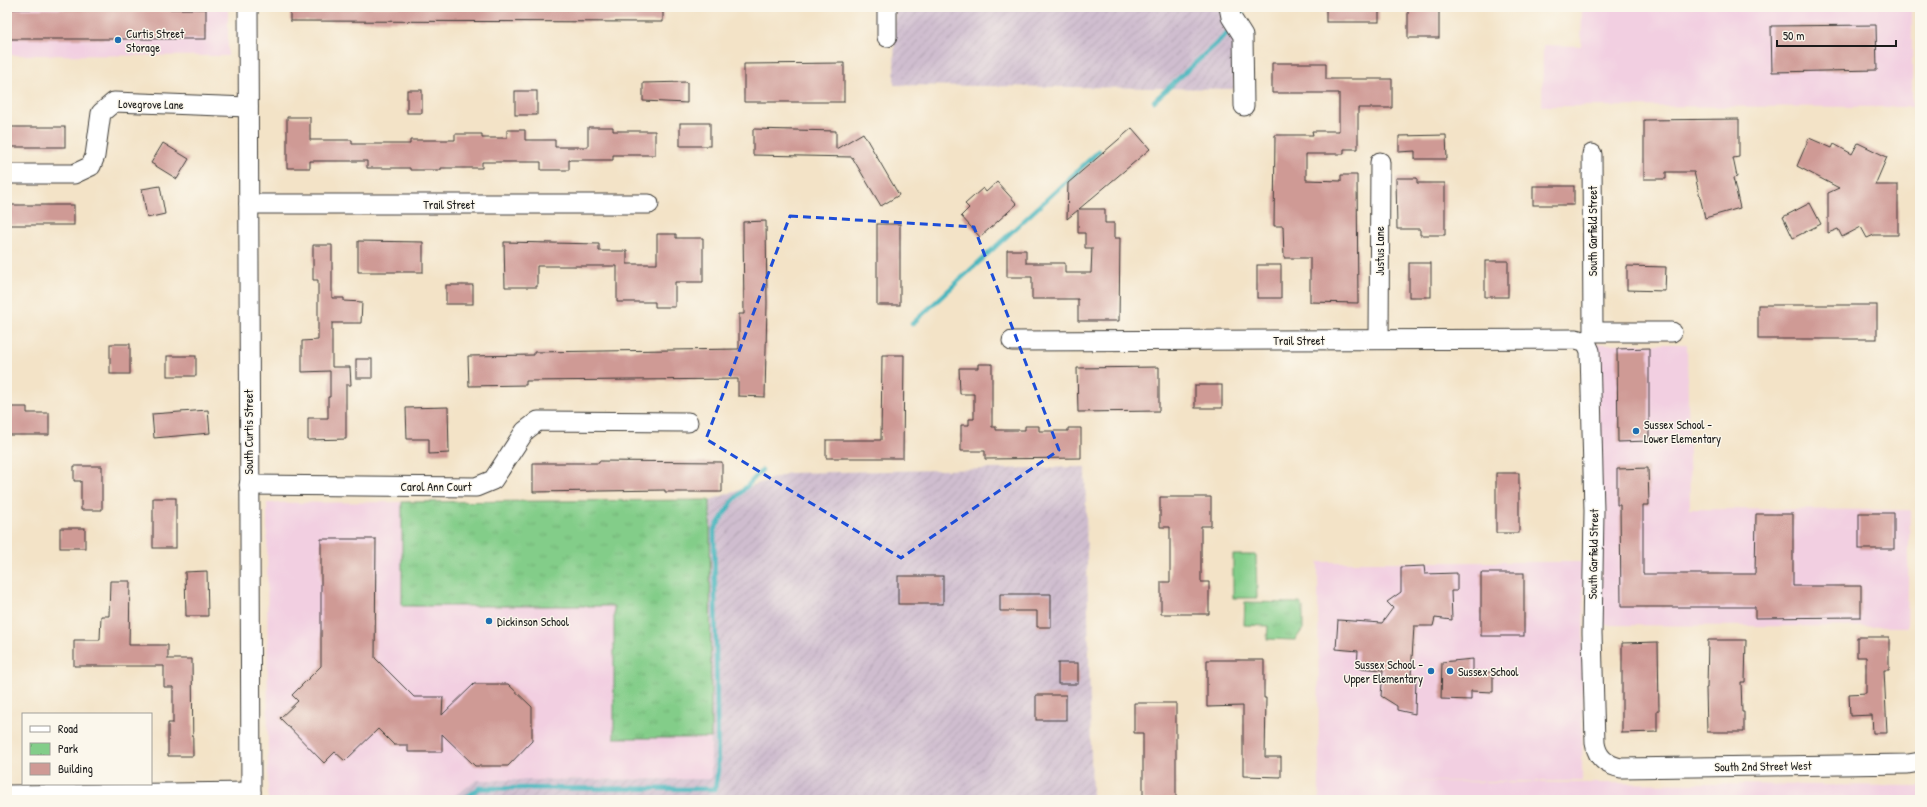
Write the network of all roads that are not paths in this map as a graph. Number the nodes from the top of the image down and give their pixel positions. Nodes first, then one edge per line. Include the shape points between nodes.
1 (248, 7) edge
2 (886, 7) edge
3 (1229, 7) edge
4 (887, 37) dead end
5 (1244, 106) dead end
6 (248, 107) junction
7 (1592, 154) dead end
8 (1380, 162) dead end
9 (7, 174) edge
10 (249, 204) junction
11 (649, 204) dead end
12 (1672, 332) dead end
13 (1590, 337) junction
14 (1379, 339) junction
15 (1012, 341) dead end
16 (688, 422) dead end
17 (249, 485) junction
18 (1920, 762) edge
19 (1606, 763) joint
20 (7, 795) edge
21 (251, 796) edge

1 - 6 street, South Curtis Street
2 - 4 street
3 - 5 street via 1231,17 1243,36
6 - 9 street, Lovegrove Lane via 114,102 101,113 96,156 91,166 74,174
6 - 10 street, South Curtis Street
7 - 13 street, South Garfield Street
8 - 14 street, Justus Lane
10 - 11 street, Trail Street
10 - 17 street, South Curtis Street
12 - 13 street, Trail Street
13 - 14 street, Trail Street via 1576,340
13 - 19 street, South Garfield Street via 1595,743
14 - 15 street, Trail Street
16 - 17 street, Carol Ann Court via 538,421 525,431 492,480 476,487
17 - 21 street, South Curtis Street
18 - 19 street, South 2nd Street West via 1621,768
20 - 21 street

